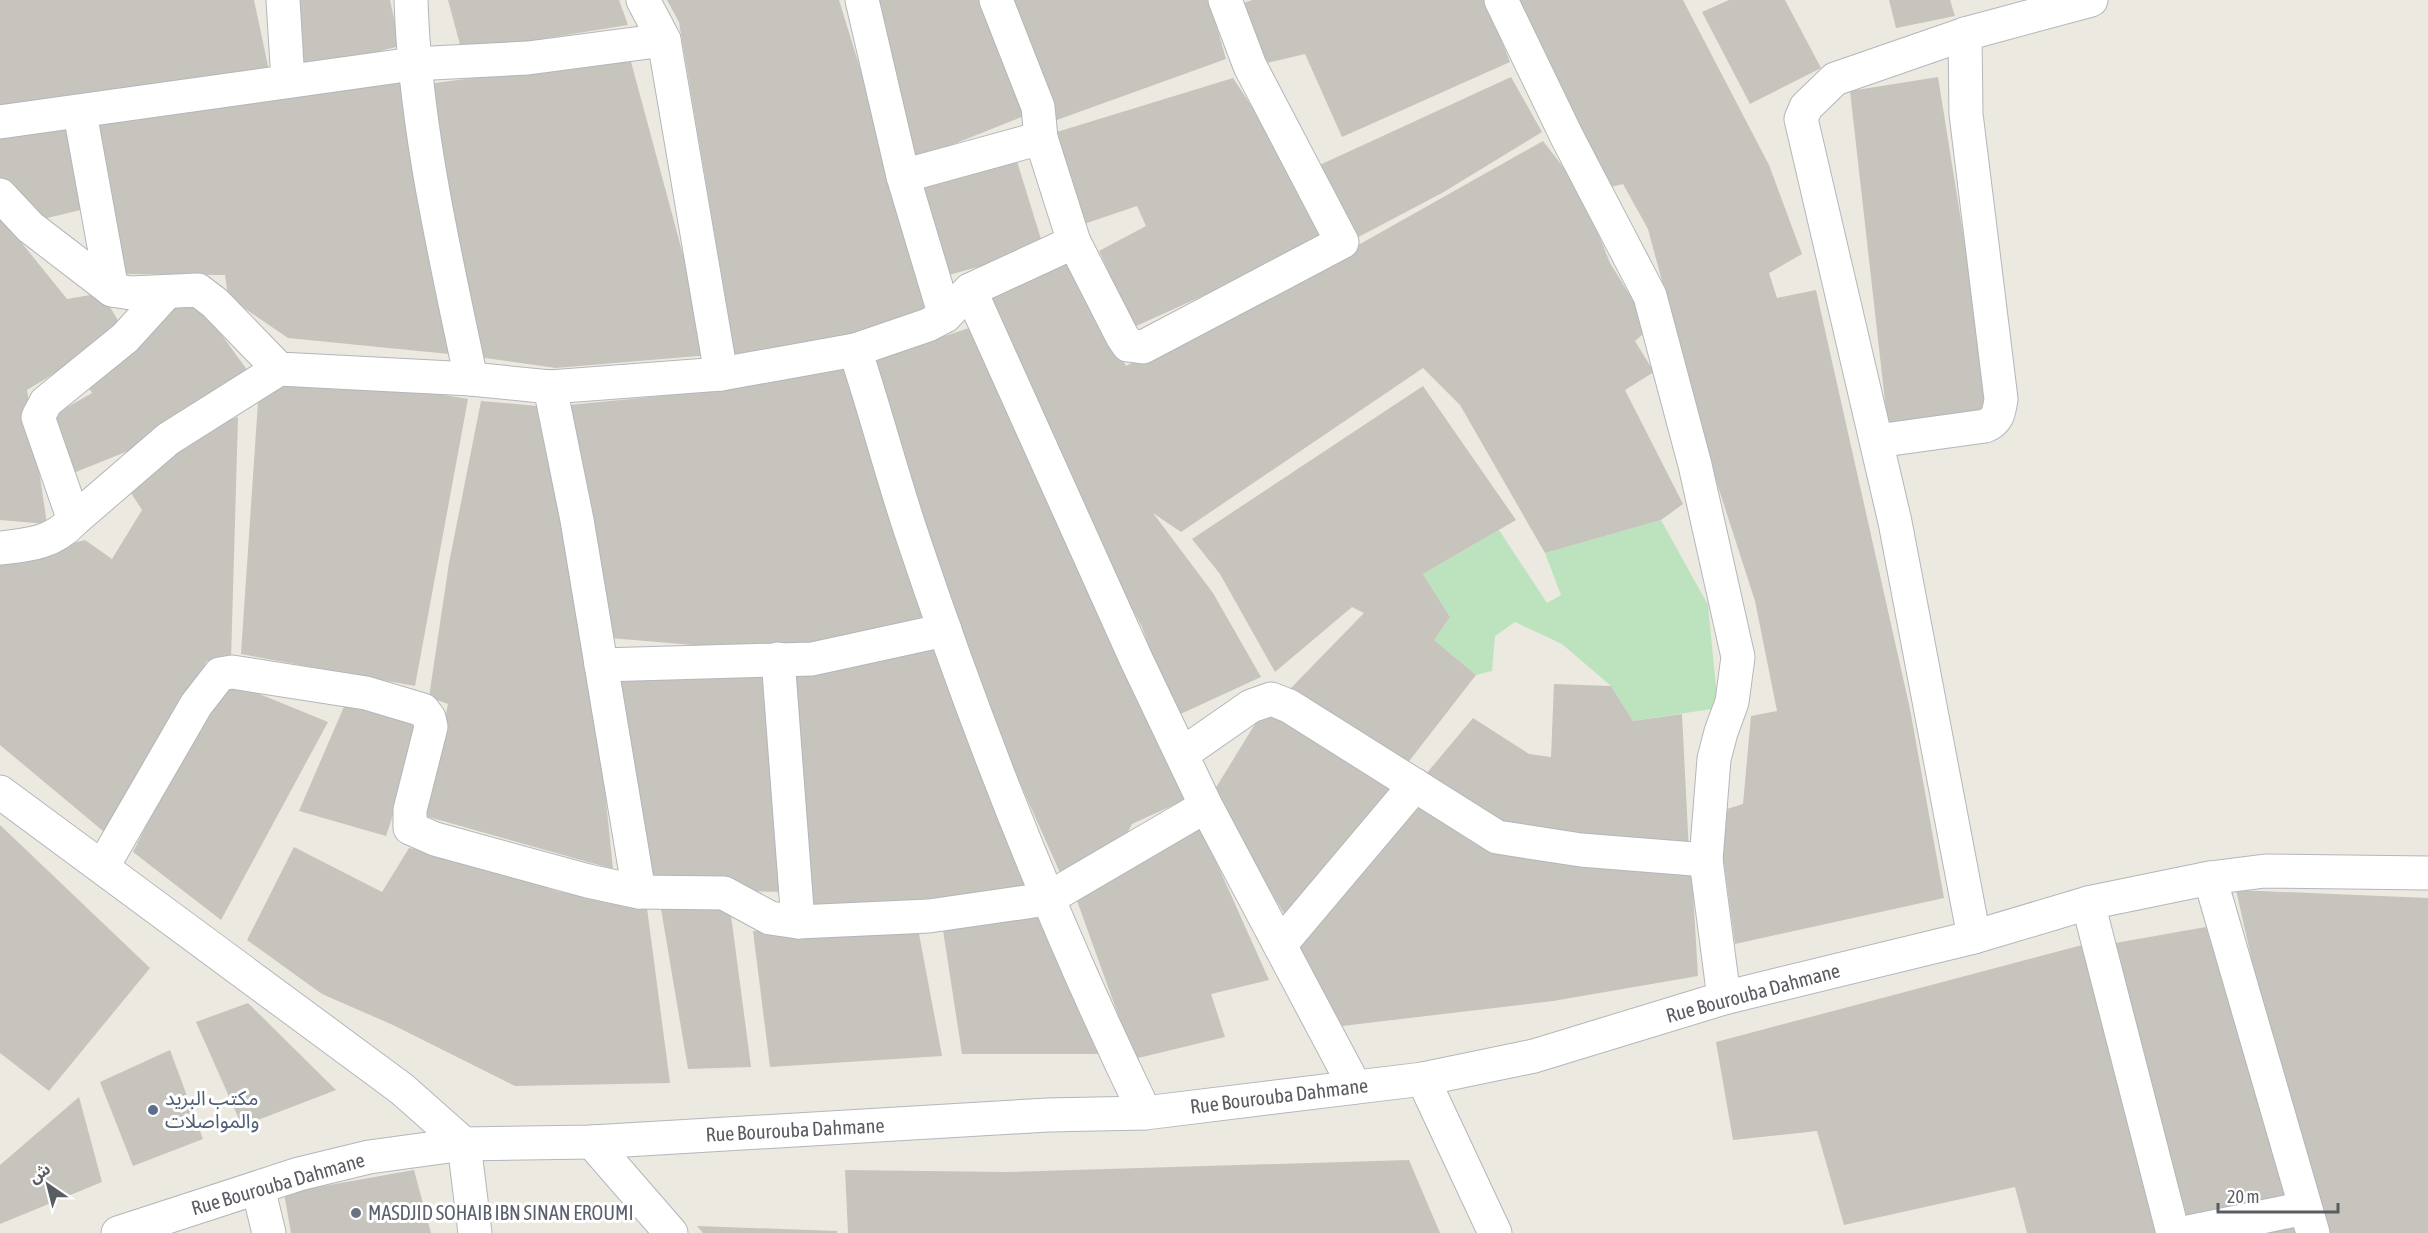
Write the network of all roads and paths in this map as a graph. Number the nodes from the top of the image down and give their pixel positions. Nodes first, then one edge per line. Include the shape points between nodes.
1 (283, 0) edge
2 (411, 0) edge
3 (643, 0) edge
4 (862, 0) edge
5 (996, 0) edge
6 (1225, 0) edge
7 (1501, 0) edge
8 (2091, 0) edge
9 (1965, 34) junction
10 (664, 40) junction
11 (412, 64) junction
12 (288, 81) junction
13 (80, 113) junction
14 (0, 122) edge
15 (1041, 138) junction
16 (903, 176) junction
17 (0, 195) edge
18 (1074, 242) junction
19 (112, 290) junction
20 (970, 290) junction
21 (166, 293) junction
22 (945, 316) junction
23 (855, 350) junction
24 (279, 369) junction
25 (721, 374) junction
26 (471, 379) junction
27 (550, 387) junction
28 (1877, 441) junction
29 (74, 520) junction
30 (0, 548) edge
31 (945, 630) junction
32 (778, 659) junction
33 (601, 665) junction
34 (1182, 754) junction
35 (1415, 785) junction
36 (0, 792) edge
37 (1206, 806) junction
38 (1706, 860) junction
39 (103, 866) junction
40 (2428, 873) edge
41 (2210, 878) junction
42 (639, 892) junction
43 (1047, 899) junction
44 (2088, 903) junction
45 (798, 922) junction
46 (1974, 937) junction
47 (1280, 945) junction
48 (1724, 998) junction
49 (1424, 1079) junction
50 (1355, 1087) junction
51 (1145, 1113) junction
52 (591, 1142) junction
53 (464, 1144) junction
54 (258, 1188) junction
55 (2309, 1221) edge
56 (118, 1233) edge
57 (268, 1233) edge
58 (475, 1233) edge
59 (671, 1233) edge
60 (1495, 1233) edge
61 (2172, 1233) edge
62 (2184, 1233) edge

1 - 12 street
2 - 11 street
3 - 10 street
4 - 16 street
5 - 15 street via 1038,107
6 - 18 street via 1250,66 1342,242 1143,346 1128,345 1122,336
7 - 38 street via 1650,296 1695,465 1738,657 1732,702 1714,759
8 - 9 street
9 - 28 street via 1966,114 2001,399 1999,413 1993,423 1985,426
9 - 28 street via 1835,79 1806,107 1801,119
10 - 11 street via 528,58
10 - 25 street
11 - 12 street
11 - 26 street via 439,225
12 - 13 street
13 - 14 street
13 - 19 street
15 - 16 street
15 - 18 street
16 - 22 street
17 - 19 street via 30,227
18 - 20 street
19 - 21 street
20 - 22 street
20 - 34 street
21 - 24 street via 198,290
21 - 29 street via 124,338 46,402 38,417
22 - 23 street via 928,326
23 - 25 street
23 - 31 street
24 - 26 street
24 - 29 street via 168,439
25 - 27 street
26 - 27 street
27 - 33 street
28 - 46 street
29 - 30 street via 49,540
31 - 32 street via 847,653
31 - 43 street
32 - 33 street
32 - 45 street
33 - 42 street
34 - 35 street via 1251,706 1271,699 1289,706
34 - 37 street
35 - 38 street via 1497,837 1581,850
35 - 47 street
36 - 39 street
37 - 43 street
37 - 47 street
38 - 48 street
39 - 42 street via 196,705 220,674 232,672 366,693 423,710 431,727 410,810 410,828 435,839
39 - 53 street via 402,1089
40 - 41 street, Rue Bourouba Dahmane via 2265,871
41 - 44 street, Rue Bourouba Dahmane
41 - 55 street
42 - 45 street via 724,893 770,918
43 - 45 street via 929,916
43 - 51 street
44 - 46 street, Rue Bourouba Dahmane
44 - 61 street
46 - 48 street, Rue Bourouba Dahmane
47 - 50 street
48 - 49 street, Rue Bourouba Dahmane via 1534,1056
49 - 50 street, Rue Bourouba Dahmane
49 - 60 street
50 - 51 street, Rue Bourouba Dahmane
51 - 52 street, Rue Bourouba Dahmane
52 - 53 street, Rue Bourouba Dahmane
52 - 59 street
53 - 54 street, Rue Bourouba Dahmane via 369,1157
53 - 58 street
54 - 56 street, Rue Bourouba Dahmane
54 - 57 street
55 - 62 street

